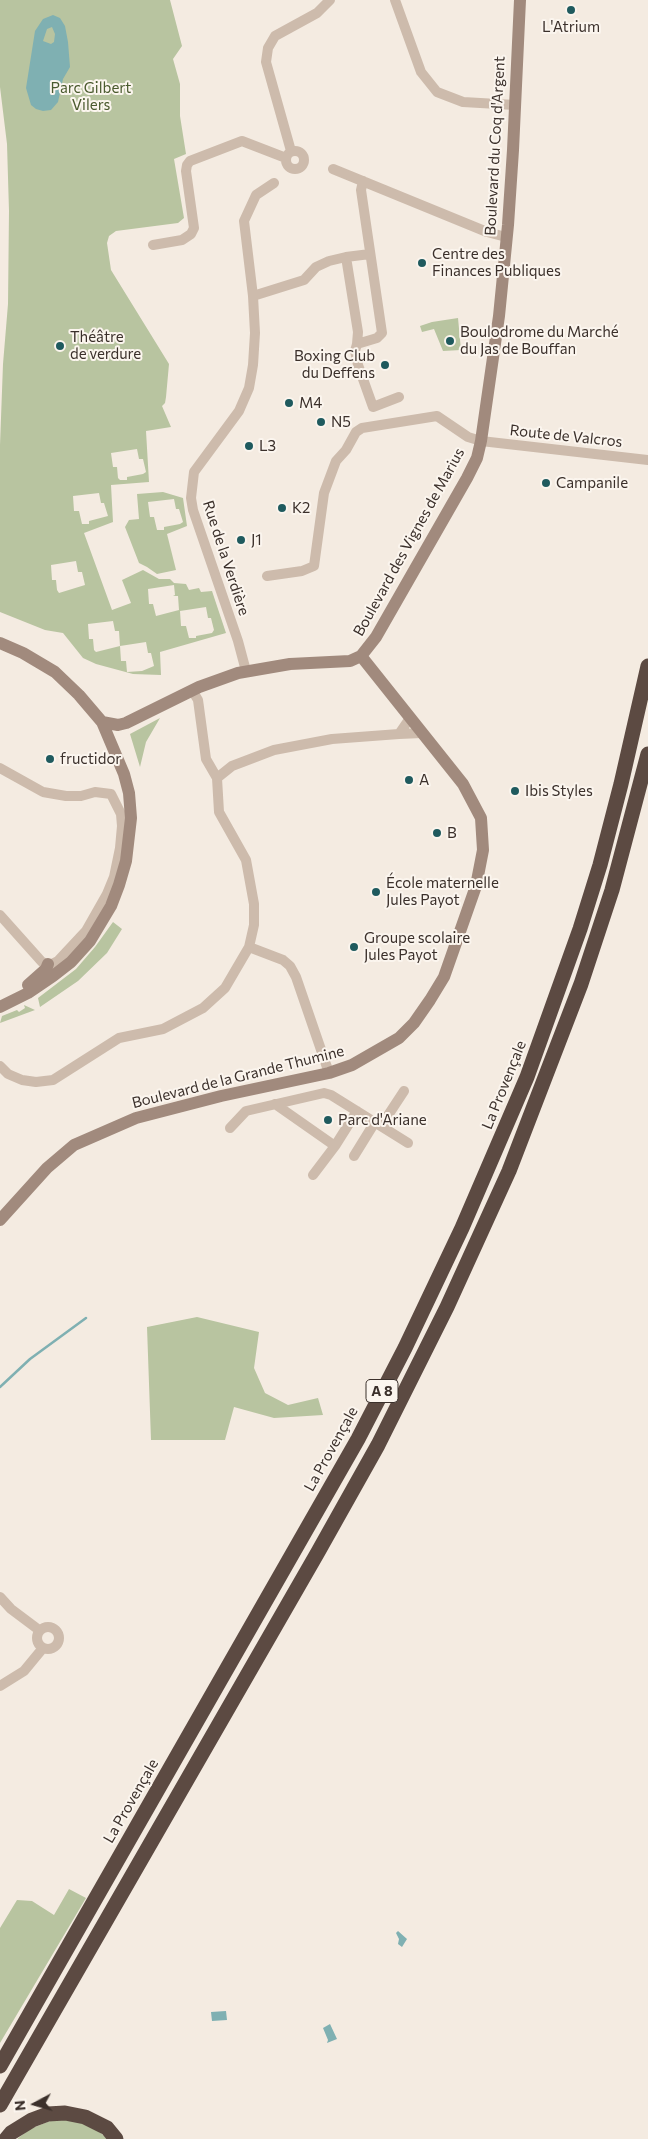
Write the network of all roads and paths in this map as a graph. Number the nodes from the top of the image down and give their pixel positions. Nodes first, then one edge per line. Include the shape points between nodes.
1 (330, 0) edge
2 (396, 0) edge
3 (520, 0) edge
4 (515, 105) junction
5 (333, 169) dead end
6 (364, 181) junction
7 (274, 183) dead end
8 (506, 238) junction
9 (153, 245) dead end
10 (370, 254) junction
11 (346, 257) junction
12 (253, 296) junction
13 (357, 344) junction
14 (399, 397) dead end
15 (481, 442) junction
16 (648, 460) edge
17 (268, 576) dead end
18 (0, 643) edge
19 (361, 656) junction
20 (648, 666) edge
21 (246, 671) junction
22 (192, 690) junction
23 (410, 718) junction
24 (102, 722) junction
25 (126, 723) junction
26 (422, 733) junction
27 (399, 734) junction
28 (110, 739) junction
29 (648, 754) edge
30 (0, 768) edge
31 (217, 778) junction
32 (0, 915) edge
33 (249, 946) junction
34 (45, 963) junction
35 (0, 1006) edge
36 (0, 1066) edge
37 (329, 1073) junction
38 (404, 1091) dead end
39 (275, 1104) junction
40 (357, 1111) junction
41 (378, 1124) junction
42 (230, 1128) dead end
43 (408, 1143) dead end
44 (335, 1146) junction
45 (354, 1156) dead end
46 (313, 1176) dead end
47 (0, 1220) edge
48 (0, 1597) edge
49 (40, 1630) junction
50 (43, 1648) junction
51 (0, 1686) edge
52 (0, 2066) edge
53 (0, 2105) edge
54 (6, 2139) edge
55 (116, 2139) edge

1 - 9 street via 317,13 279,33 268,48 266,62 289,155 242,140 190,161 186,171 194,228 182,240
2 - 4 street via 421,72 437,92 463,102
3 - 4 street, Boulevard du Coq d'Argent
4 - 8 street, Boulevard du Coq d'Argent
5 - 6 street
6 - 8 street
6 - 10 street via 361,190
7 - 12 street, Rue de la Verdière via 256,195 244,222
8 - 15 street, Boulevard du Coq d'Argent
10 - 11 street
10 - 13 street via 382,333 378,338
11 - 12 street via 316,266 304,280
11 - 13 street
12 - 21 street, Rue de la Verdière via 255,333 248,388 239,411 194,472 191,498
13 - 14 street via 358,365 373,406
15 - 16 street, Route de Valcros
15 - 17 street, Route de Valcros via 468,438 437,416 362,428 336,461 324,493 314,566
15 - 19 street, Boulevard des Vignes de Marius via 477,458 462,487 376,637
18 - 24 street via 55,672
19 - 21 street via 350,661 290,664
19 - 23 street, Boulevard de la Grande Thumine
20 - 52 highway, La Provençale / A 8 via 600,865 570,957 527,1077 462,1228 358,1439
21 - 22 street
22 - 25 street
22 - 31 street via 199,706 206,759
23 - 26 street, Boulevard de la Grande Thumine
23 - 27 street
24 - 25 street
24 - 28 street
25 - 28 street
26 - 27 street
26 - 37 street, Boulevard de la Grande Thumine via 463,784 481,818 483,850 476,886 444,977 414,1023 384,1047 352,1065
27 - 31 street via 332,739 274,750 232,766
28 - 35 street via 126,779 131,818 126,861 111,906 90,941 71,962 40,985
29 - 53 highway, A 8 via 612,890 566,1028 509,1171 448,1307 318,1552
30 - 34 street via 43,792 66,796 95,792 111,794 121,814 120,848 114,877 100,908 86,931 58,961
31 - 33 street via 219,812 248,868 254,904
32 - 34 street
33 - 36 street via 225,988 203,1008 163,1029 119,1038 53,1080 22,1080
33 - 37 street via 290,966
34 - 35 street via 33,982
37 - 47 street, Boulevard de la Grande Thumine via 136,1118 74,1145 47,1168
38 - 41 street
39 - 40 street via 324,1093
39 - 42 street via 246,1111
39 - 44 street
40 - 41 street
40 - 44 street
41 - 43 street
41 - 45 street
44 - 46 street
48 - 49 street
49 - 50 street via 37,1638
49 - 50 street via 49,1626 60,1635 57,1645
50 - 51 street via 24,1671
54 - 55 highway via 32,2120 48,2114 65,2113 85,2116 108,2128

